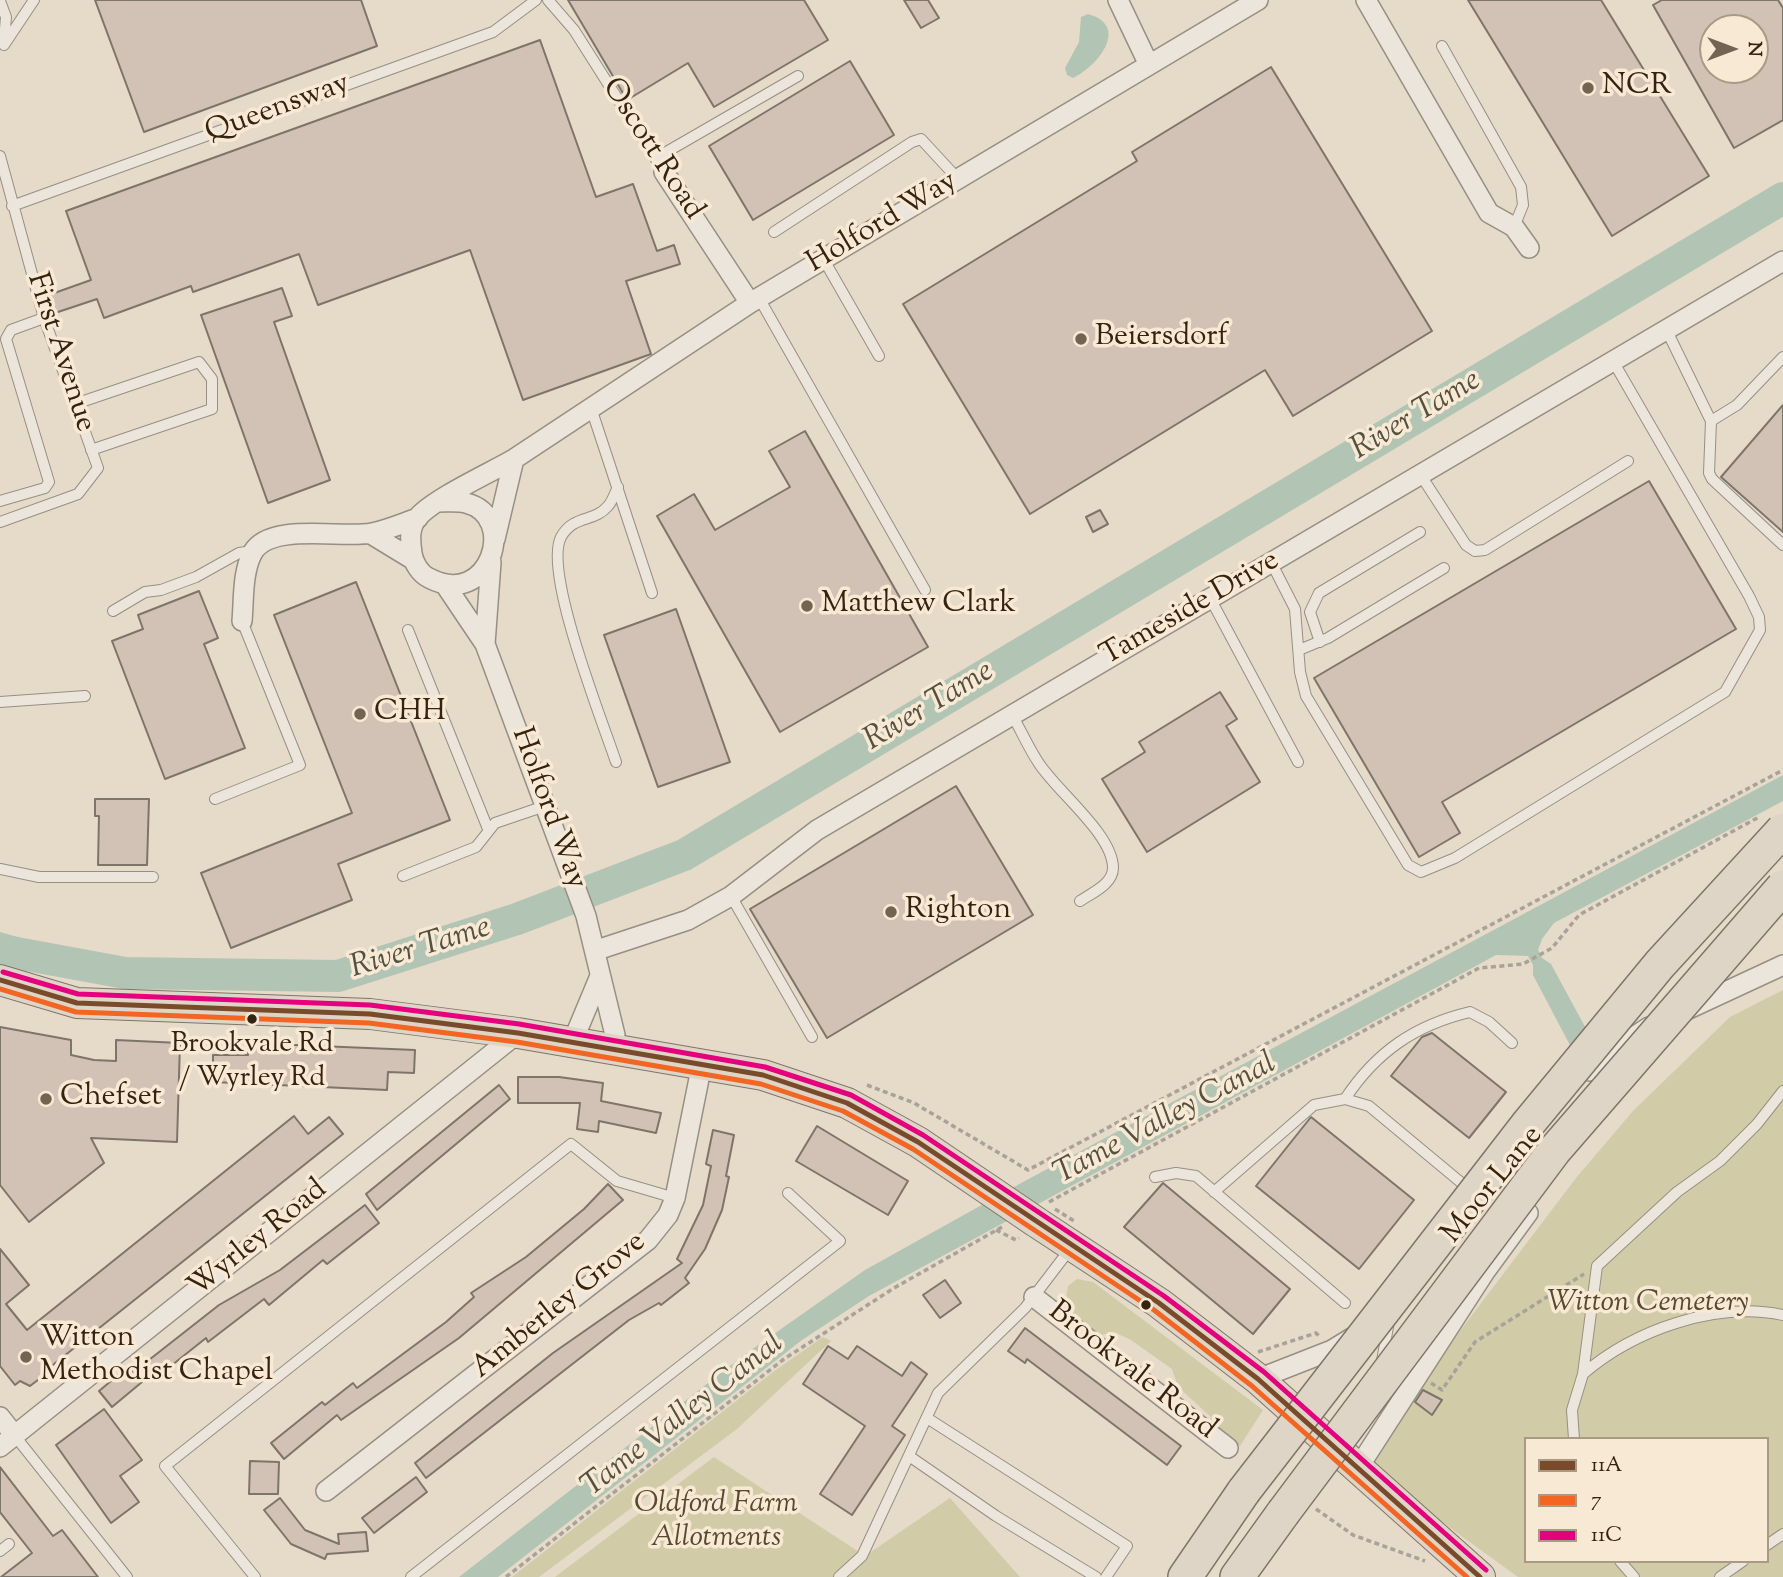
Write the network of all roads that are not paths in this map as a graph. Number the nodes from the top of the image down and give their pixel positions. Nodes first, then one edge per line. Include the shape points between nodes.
1 (34, 0) edge
2 (536, 0) edge
3 (548, 0) edge
4 (1118, 0) edge
5 (1258, 0) edge
6 (1366, 0) edge
7 (0, 1) edge
8 (1442, 46) dead end
9 (2, 47) edge
10 (1149, 65) junction
11 (798, 76) dead end
12 (0, 156) edge
13 (660, 165) junction
14 (958, 179) junction
15 (12, 206) junction
16 (1514, 227) junction
17 (774, 232) dead end
18 (1529, 248) dead end
19 (824, 260) junction
20 (1783, 261) edge
21 (755, 300) junction
22 (44, 318) junction
23 (1666, 329) junction
24 (879, 356) dead end
25 (1783, 357) edge
26 (1613, 361) junction
27 (75, 404) junction
28 (591, 408) junction
29 (1711, 421) junction
30 (91, 450) junction
31 (514, 459) junction
32 (1628, 461) dead end
33 (1420, 474) junction
34 (618, 487) junction
35 (0, 501) edge
36 (439, 502) junction
37 (418, 518) junction
38 (0, 522) edge
39 (1420, 532) dead end
40 (371, 534) junction
41 (495, 539) junction
42 (1783, 545) edge
43 (254, 551) junction
44 (412, 559) junction
45 (491, 562) junction
46 (1272, 562) junction
47 (1444, 568) dead end
48 (446, 586) junction
49 (925, 590) dead end
50 (652, 593) dead end
51 (1210, 598) junction
52 (113, 611) dead end
53 (242, 621) joint
54 (408, 630) dead end
55 (1320, 642) junction
56 (485, 643) junction
57 (1299, 650) junction
58 (85, 696) dead end
59 (0, 702) edge
60 (1012, 715) junction
61 (616, 762) dead end
62 (1298, 762) dead end
63 (215, 799) dead end
64 (546, 806) junction
65 (1772, 823) edge
66 (488, 829) junction
67 (0, 869) edge
68 (403, 876) dead end
69 (153, 877) dead end
70 (1783, 887) edge
71 (732, 896) junction
72 (1080, 901) dead end
73 (597, 950) junction
74 (1783, 965) edge
75 (600, 976) junction
76 (0, 980) edge
77 (1730, 990) junction
78 (517, 1033) junction
79 (811, 1037) dead end
80 (572, 1043) junction
81 (1512, 1043) dead end
82 (614, 1049) junction
83 (1601, 1058) junction
84 (702, 1064) junction
85 (1627, 1085) junction
86 (1783, 1091) edge
87 (1345, 1099) junction
88 (1156, 1177) dead end
89 (1214, 1192) junction
90 (788, 1193) dead end
91 (675, 1198) junction
92 (1481, 1199) junction
93 (1073, 1246) junction
94 (1034, 1297) junction
95 (1345, 1303) dead end
96 (1783, 1315) edge
97 (1390, 1317) junction
98 (1583, 1374) junction
99 (1417, 1377) junction
100 (1258, 1379) junction
101 (0, 1417) edge
102 (927, 1418) junction
103 (1574, 1437) edge
104 (7, 1441) edge
105 (1228, 1448) dead end
106 (909, 1455) junction
107 (1358, 1468) junction
108 (326, 1491) dead end
109 (1622, 1563) edge
110 (1740, 1563) edge
111 (127, 1577) edge
112 (255, 1577) edge
113 (411, 1577) edge
114 (839, 1577) edge
115 (1096, 1577) edge
116 (1106, 1577) edge
117 (1185, 1577) edge
118 (1237, 1577) edge
119 (1480, 1577) edge
120 (1634, 1577) edge
121 (1720, 1577) edge

1 - 9 lane
2 - 15 lane, Queensway via 493,32
3 - 13 lane, Oscott Road via 574,30
4 - 10 street
5 - 10 street, Holford Way
6 - 16 street via 1489,213
7 - 9 lane via 6,17
8 - 16 lane via 1521,187 1523,205
10 - 14 street, Holford Way
11 - 13 lane
12 - 15 lane, First Avenue
13 - 21 street, Oscott Road
14 - 17 lane via 921,139
14 - 19 street, Holford Way
15 - 22 lane, First Avenue
16 - 18 street
19 - 21 street, Holford Way
19 - 24 lane
20 - 23 street, Tameside Drive
21 - 28 street, Holford Way
21 - 49 lane
22 - 27 lane, First Avenue
22 - 35 lane via 11,330 6,339 49,482 46,488
23 - 26 street, Tameside Drive
23 - 29 lane
25 - 29 lane via 1737,405
26 - 33 street, Tameside Drive
26 - 57 lane via 1759,617 1758,635 1726,692 1455,858 1421,872 1408,865 1324,729 1306,696
27 - 30 lane, First Avenue
27 - 30 lane via 199,362 212,379 212,409
28 - 31 street, Holford Way
28 - 34 lane
29 - 42 lane via 1712,479
30 - 38 lane, First Avenue via 98,468 78,494
31 - 36 street, Holford Way
31 - 41 street
32 - 33 lane via 1485,550 1475,551 1465,545
33 - 46 street, Tameside Drive
34 - 50 lane
34 - 61 lane via 608,506 595,516 575,520 555,550 564,602
36 - 37 street
36 - 41 street via 468,503 486,517
37 - 40 street
37 - 44 street via 410,536
39 - 55 lane via 1319,593 1310,612
40 - 43 street via 303,534 270,539
40 - 44 street
41 - 45 street
43 - 52 lane via 239,553 196,577 145,592
43 - 53 street via 246,575
44 - 48 street via 425,576
45 - 48 street via 474,580
45 - 56 street, Holford Way
46 - 51 street, Tameside Drive
46 - 57 lane via 1295,609
47 - 55 lane
48 - 56 street, Holford Way
51 - 60 street, Tameside Drive
51 - 62 lane
53 - 63 lane via 300,765
54 - 66 lane
55 - 57 lane
56 - 64 street, Holford Way
58 - 59 lane
60 - 71 street, Tameside Drive via 817,830
60 - 72 lane via 1039,764 1093,827 1112,861 1106,884
64 - 66 lane
64 - 73 street, Holford Way
65 - 117 highway, bridge via 1535,1114 1244,1491
66 - 68 lane via 476,847
67 - 69 lane via 40,877
70 - 118 highway, bridge via 1554,1151 1295,1508
71 - 73 street, Tameside Drive via 688,920
71 - 79 lane
73 - 75 street, Holford Way
74 - 77 street, Moor Lane
75 - 80 street, Holford Way
75 - 82 street, Holford Way via 615,1035
76 - 78 main road via 77,1003 370,1014
77 - 83 street, Moor Lane via 1653,1025
77 - 85 street, Moor Lane via 1667,1041
78 - 80 main road
78 - 104 street, Wyrley Road
80 - 82 main road
81 - 87 lane via 1470,1012 1440,1019 1387,1048
82 - 84 main road
83 - 85 lane
83 - 92 street, Moor Lane
84 - 91 street, Amberley Grove
84 - 93 main road, bridge via 763,1075 848,1103 918,1142 1027,1222
85 - 99 street, Moor Lane via 1592,1124 1484,1273
86 - 98 lane via 1720,1161 1677,1192 1597,1266
87 - 89 lane via 1314,1105
87 - 92 lane via 1369,1106
88 - 89 lane via 1196,1176
89 - 95 lane
90 - 113 lane via 840,1241
91 - 108 street, Amberley Grove via 648,1240
91 - 112 lane via 617,1181 571,1144 165,1466
92 - 97 street, Moor Lane
93 - 94 lane
93 - 100 main road via 1159,1303
94 - 102 lane via 938,1393
94 - 105 street, Brookvale Road
96 - 98 lane via 1765,1311 1702,1316 1647,1335 1600,1359
97 - 99 lane via 1382,1363
97 - 100 street, Moor Lane via 1332,1350
98 - 103 lane via 1572,1410
99 - 107 street, Moor Lane
100 - 107 main road
101 - 104 street
102 - 106 lane
102 - 116 lane via 1127,1546
104 - 111 lane
106 - 114 lane via 862,1556
106 - 115 lane via 996,1516
107 - 119 main road
109 - 120 lane
110 - 121 lane

